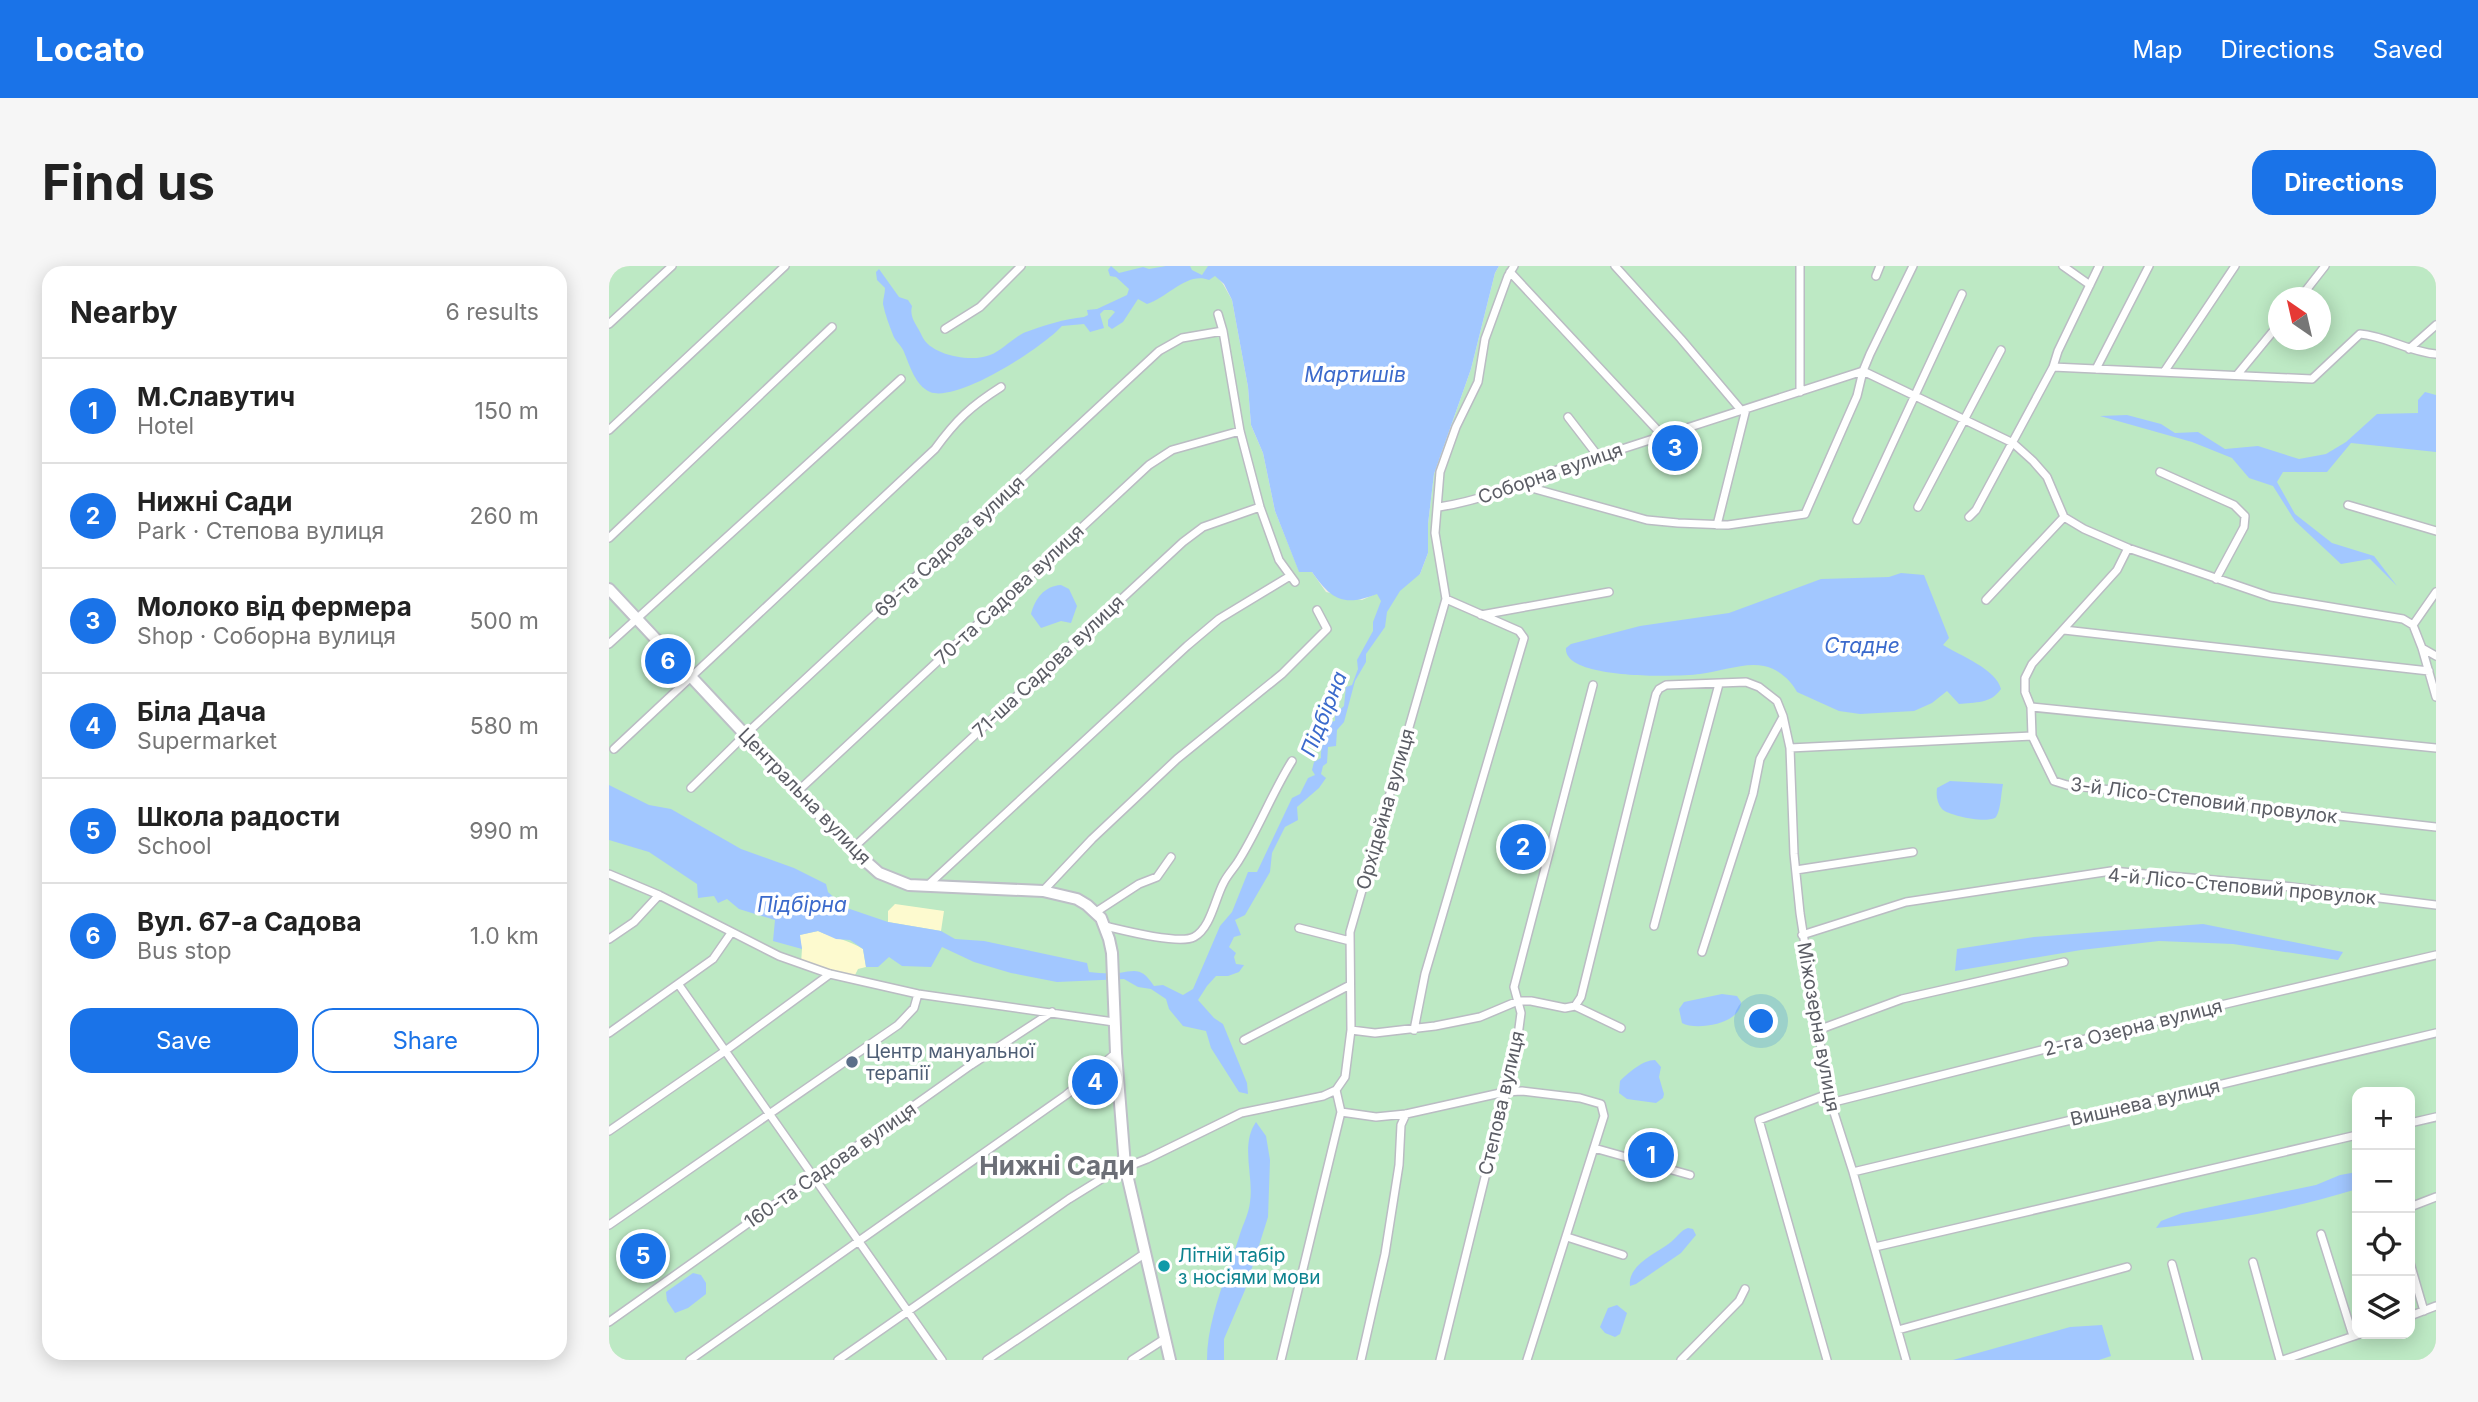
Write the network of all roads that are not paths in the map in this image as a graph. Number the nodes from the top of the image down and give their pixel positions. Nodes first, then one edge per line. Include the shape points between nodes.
1 (672, 266) edge
2 (785, 266) edge
3 (1021, 266) edge
4 (1615, 266) edge
5 (1800, 266) edge
6 (1880, 266) edge
7 (1913, 266) edge
8 (2063, 266) edge
9 (2099, 266) edge
10 (2149, 266) edge
11 (2235, 266) edge
12 (2325, 266) edge
13 (1512, 269) edge
14 (1876, 276) dead end
15 (2090, 285) junction
16 (2309, 287) edge
17 (1962, 294) dead end
18 (1218, 314) dead end
19 (609, 324) edge
20 (2436, 325) edge
21 (832, 327) dead end
22 (944, 329) dead end
23 (1223, 331) junction
24 (2268, 337) edge
25 (2409, 349) junction
26 (2001, 350) dead end
27 (2436, 354) edge
28 (2053, 367) junction
29 (2096, 369) junction
30 (1863, 371) junction
31 (2164, 372) junction
32 (2237, 375) junction
33 (901, 379) dead end
34 (1001, 387) dead end
35 (1800, 392) junction
36 (1915, 396) junction
37 (1744, 409) junction
38 (1569, 416) dead end
39 (1963, 419) junction
40 (609, 430) edge
41 (1240, 431) junction
42 (1662, 435) junction
43 (2013, 443) junction
44 (1598, 456) junction
45 (2160, 472) dead end
46 (1520, 485) junction
47 (2348, 505) dead end
48 (1439, 507) junction
49 (1919, 507) dead end
50 (1261, 508) junction
51 (1969, 517) dead end
52 (2064, 517) junction
53 (1857, 520) dead end
54 (1717, 525) junction
55 (2436, 531) edge
56 (609, 538) edge
57 (2128, 548) junction
58 (2216, 579) junction
59 (609, 589) edge
60 (1609, 592) dead end
61 (2436, 593) edge
62 (1446, 599) junction
63 (1986, 600) dead end
64 (1317, 610) dead end
65 (1481, 615) junction
66 (636, 618) junction
67 (2413, 625) junction
68 (2063, 630) junction
69 (609, 644) edge
70 (2422, 648) junction
71 (2436, 656) edge
72 (2429, 671) junction
73 (690, 677) junction
74 (1719, 684) junction
75 (1593, 685) dead end
76 (2436, 697) edge
77 (2031, 707) junction
78 (1783, 716) junction
79 (745, 735) junction
80 (2032, 736) junction
81 (1790, 748) junction
82 (2436, 748) edge
83 (614, 749) dead end
84 (1292, 761) dead end
85 (691, 788) dead end
86 (798, 791) junction
87 (2436, 827) edge
88 (852, 849) junction
89 (1913, 852) dead end
90 (1171, 857) dead end
91 (1796, 870) junction
92 (609, 874) edge
93 (927, 886) junction
94 (1044, 891) junction
95 (659, 895) junction
96 (2436, 905) edge
97 (1096, 912) junction
98 (1105, 926) junction
99 (1654, 926) dead end
100 (1299, 928) dead end
101 (731, 933) junction
102 (1802, 935) junction
103 (609, 939) edge
104 (1350, 941) junction
105 (1702, 952) dead end
106 (2436, 956) edge
107 (2064, 962) dead end
108 (830, 974) junction
109 (679, 985) junction
110 (1350, 985) junction
111 (918, 994) junction
112 (1518, 1001) junction
113 (1574, 1006) junction
114 (1052, 1012) junction
115 (1114, 1022) junction
116 (1621, 1028) dead end
117 (1351, 1030) junction
118 (1414, 1030) junction
119 (1818, 1030) junction
120 (609, 1033) edge
121 (2436, 1033) edge
122 (1244, 1040) dead end
123 (725, 1051) junction
124 (1116, 1053) junction
125 (1336, 1090) junction
126 (1505, 1092) junction
127 (1828, 1094) junction
128 (1830, 1103) junction
129 (1341, 1112) junction
130 (769, 1113) junction
131 (1406, 1114) junction
132 (2436, 1116) edge
133 (2415, 1122) edge
134 (609, 1131) edge
135 (2352, 1136) edge
136 (1594, 1148) junction
137 (1125, 1166) junction
138 (1853, 1172) junction
139 (1690, 1175) dead end
140 (813, 1177) junction
141 (2436, 1197) edge
142 (2415, 1205) edge
143 (609, 1226) edge
144 (2321, 1234) dead end
145 (1567, 1237) junction
146 (859, 1241) junction
147 (1875, 1247) junction
148 (1144, 1254) junction
149 (1623, 1255) dead end
150 (2253, 1262) dead end
151 (2172, 1264) dead end
152 (2127, 1267) dead end
153 (2414, 1276) edge
154 (1745, 1289) dead end
155 (2436, 1306) edge
156 (908, 1310) junction
157 (2424, 1311) junction
158 (2415, 1314) edge
159 (609, 1322) edge
160 (2352, 1323) edge
161 (1898, 1329) junction
162 (2352, 1336) edge
163 (1166, 1338) junction
164 (690, 1360) edge
165 (838, 1360) edge
166 (941, 1360) edge
167 (987, 1360) edge
168 (1132, 1360) edge
169 (1170, 1360) edge
170 (1281, 1360) edge
171 (1361, 1360) edge
172 (1440, 1360) edge
173 (1527, 1360) edge
174 (1681, 1360) edge
175 (1827, 1360) edge
176 (1906, 1360) edge
177 (2198, 1360) edge
178 (2281, 1360) edge

1 - 19 street
2 - 40 street
3 - 22 street via 980,307
4 - 37 street
5 - 35 street
6 - 14 street
7 - 30 street
8 - 15 street
9 - 15 street
10 - 29 street
11 - 31 street
12 - 16 street
13 - 42 street
13 - 48 street, Орхідейна вулиця via 1485,339 1478,382 1440,472
15 - 28 street
17 - 36 street
18 - 23 street
20 - 25 street
21 - 56 street
23 - 41 street
23 - 79 street, 69-та Садова вулиця via 1182,338 1159,351
24 - 32 street
25 - 27 street
25 - 32 street via 2360,334 2312,379
26 - 39 street
28 - 29 street
28 - 43 street
29 - 31 street
30 - 35 street, Соборна вулиця
30 - 36 street
30 - 54 street via 1857,396 1805,514
31 - 32 street
33 - 66 street
34 - 73 street via 956,421 935,449
35 - 37 street, Соборна вулиця
36 - 39 street
36 - 53 street
37 - 42 street, Соборна вулиця
37 - 54 street
38 - 44 street
39 - 43 street
39 - 49 street
41 - 50 street
41 - 86 street, 70-та Садова вулиця via 1172,450 1149,465
42 - 44 street, Соборна вулиця
43 - 51 street
43 - 52 street via 2047,477
44 - 46 street, Соборна вулиця
45 - 58 street via 2234,505 2245,516 2244,527
46 - 48 street, Соборна вулиця
46 - 54 street via 1647,520
47 - 55 street
48 - 62 street, Орхідейна вулиця via 1434,533
50 - 88 street, 71-ша Садова вулиця via 1203,527 1183,542
50 - 93 street via 1279,559 1293,579 1219,619
52 - 57 street
52 - 63 street
57 - 58 street
57 - 68 street via 2117,570
58 - 67 street via 2271,597 2403,619
59 - 66 street, Центральна вулиця
60 - 65 street
61 - 67 street
62 - 65 street
62 - 104 street, Орхідейна вулиця
64 - 94 street via 1327,629 1282,674 1177,759
65 - 118 street via 1519,631 1524,638 1425,974
66 - 69 street
66 - 73 street, Центральна вулиця
67 - 70 street
68 - 72 street
68 - 77 street via 2025,678
70 - 71 street
70 - 72 street
72 - 76 street
73 - 79 street, Центральна вулиця
73 - 83 street
74 - 78 street, Міжозерна вулиця via 1746,682 1766,691
74 - 99 street
74 - 113 street via 1659,689 1581,997
75 - 112 street, Степова вулиця via 1514,987
77 - 80 street
77 - 82 street
78 - 81 street, Міжозерна вулиця
78 - 105 street via 1760,759
79 - 85 street, 69-та Садова вулиця
79 - 86 street, Центральна вулиця
80 - 81 street
80 - 87 street, 3-й Лісо-Степовий провулок via 2054,781 2067,785
81 - 91 street, Міжозерна вулиця
84 - 98 street via 1197,936 1168,939
86 - 88 street, Центральна вулиця
88 - 93 street, Центральна вулиця via 894,881
89 - 91 street
90 - 97 street via 1157,877
91 - 102 street, Міжозерна вулиця
92 - 95 street
93 - 94 street, Центральна вулиця
94 - 97 street, Центральна вулиця via 1077,899
95 - 101 street
95 - 103 street via 634,922
96 - 102 street, 4-й Лісо-Степовий провулок via 2111,871 1906,902
97 - 98 street, Центральна вулиця
98 - 115 street, Центральна вулиця via 1112,953
100 - 104 street
101 - 108 street
101 - 109 street via 713,959
102 - 119 street, Міжозерна вулиця
104 - 110 street, Орхідейна вулиця
106 - 128 street, 2-га Озерна вулиця
107 - 119 street via 1902,999
108 - 111 street
108 - 123 street
109 - 120 street
109 - 123 street
110 - 117 street, Орхідейна вулиця
110 - 122 street
111 - 114 street
111 - 130 street via 914,1007 898,1025
112 - 113 street
112 - 118 street via 1480,1017
112 - 126 street, Степова вулиця via 1516,1051
113 - 116 street
114 - 115 street
114 - 140 street, 160-та Садова вулиця
115 - 124 street, Центральна вулиця
117 - 118 street
117 - 125 street, Орхідейна вулиця via 1345,1077
119 - 127 street, Міжозерна вулиця
121 - 138 street, Вишнева вулиця
123 - 130 street
123 - 134 street
124 - 137 street, Центральна вулиця
124 - 146 street via 1066,1095
125 - 129 street
125 - 137 street via 1241,1113
126 - 131 street
126 - 136 street via 1601,1104 1604,1116
126 - 172 street, Степова вулиця
127 - 128 street, Міжозерна вулиця
127 - 175 street via 1759,1120
128 - 138 street, Міжозерна вулиця
129 - 131 street via 1376,1117
129 - 170 street
130 - 140 street
130 - 143 street
131 - 171 street via 1385,1254
132 - 133 street
135 - 147 street
136 - 139 street
136 - 145 street
137 - 148 street, Центральна вулиця
137 - 156 street
138 - 147 street, Міжозерна вулиця
140 - 146 street
140 - 159 street, 160-та Садова вулиця
141 - 142 street
144 - 160 street
145 - 149 street
145 - 173 street
146 - 156 street
146 - 164 street
147 - 161 street, Міжозерна вулиця
148 - 163 street, Центральна вулиця
148 - 167 street
150 - 178 street
151 - 177 street
152 - 161 street
153 - 157 street
154 - 174 street via 1739,1301
155 - 157 street
156 - 165 street
156 - 166 street
157 - 158 street
161 - 176 street, Міжозерна вулиця
162 - 178 street
163 - 168 street
163 - 169 street, Центральна вулиця

